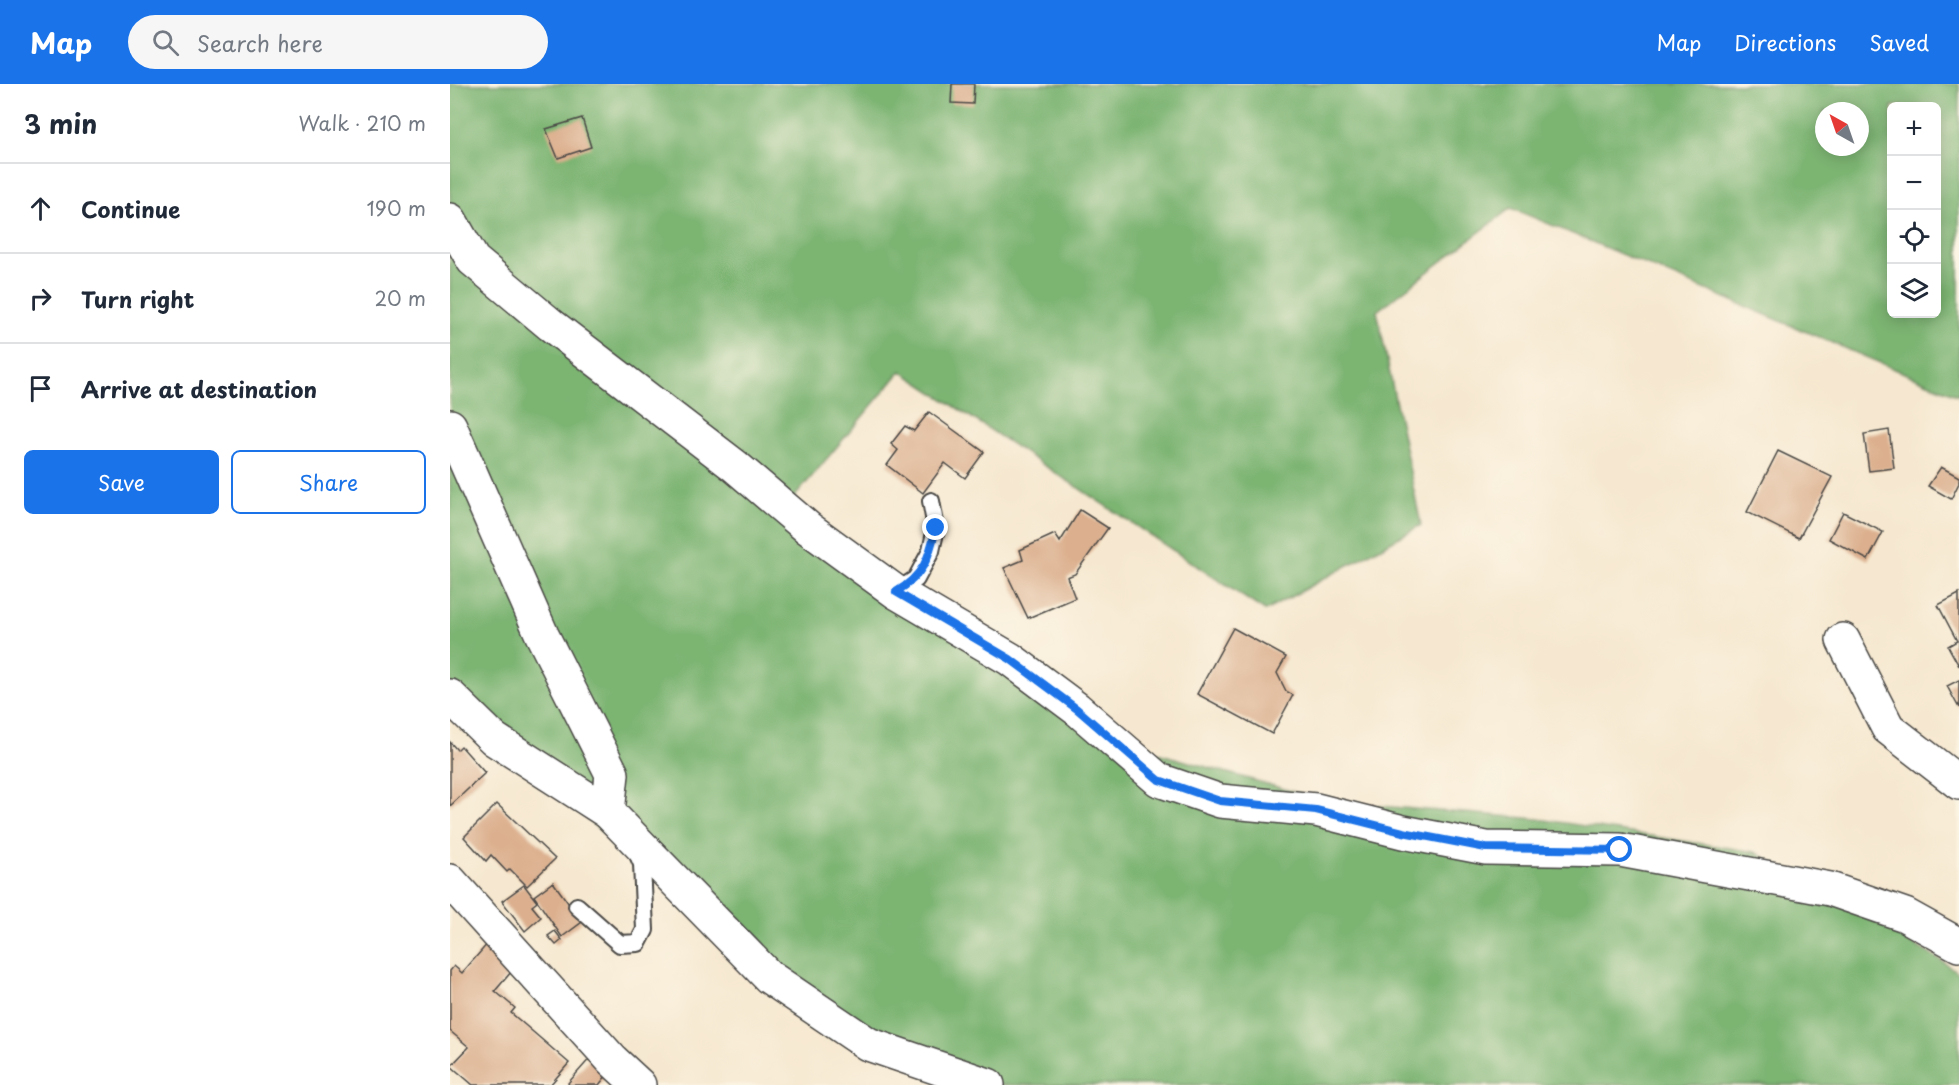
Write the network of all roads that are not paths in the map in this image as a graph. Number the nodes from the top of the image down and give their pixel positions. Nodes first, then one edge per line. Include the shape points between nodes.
1 (450, 220) edge
2 (450, 426) edge
3 (931, 501) dead end
4 (896, 592) junction
5 (1843, 640) dead end
6 (450, 696) edge
7 (1959, 783) edge
8 (619, 822) junction
9 (450, 881) edge
10 (577, 906) dead end
11 (1959, 945) edge
12 (639, 1085) edge
13 (988, 1085) edge

1 - 4 street via 473,260 808,528
2 - 8 street via 542,635 612,774
3 - 4 lane via 936,528 931,551 916,579
4 - 11 street via 1010,659 1077,709 1159,780 1220,801 1316,810 1486,848 1620,850 1830,889 1905,915
5 - 7 street via 1888,728
6 - 8 street via 494,739
8 - 10 lane via 642,864 645,930 638,943 620,944
8 - 13 street via 769,977 868,1044
9 - 12 street

